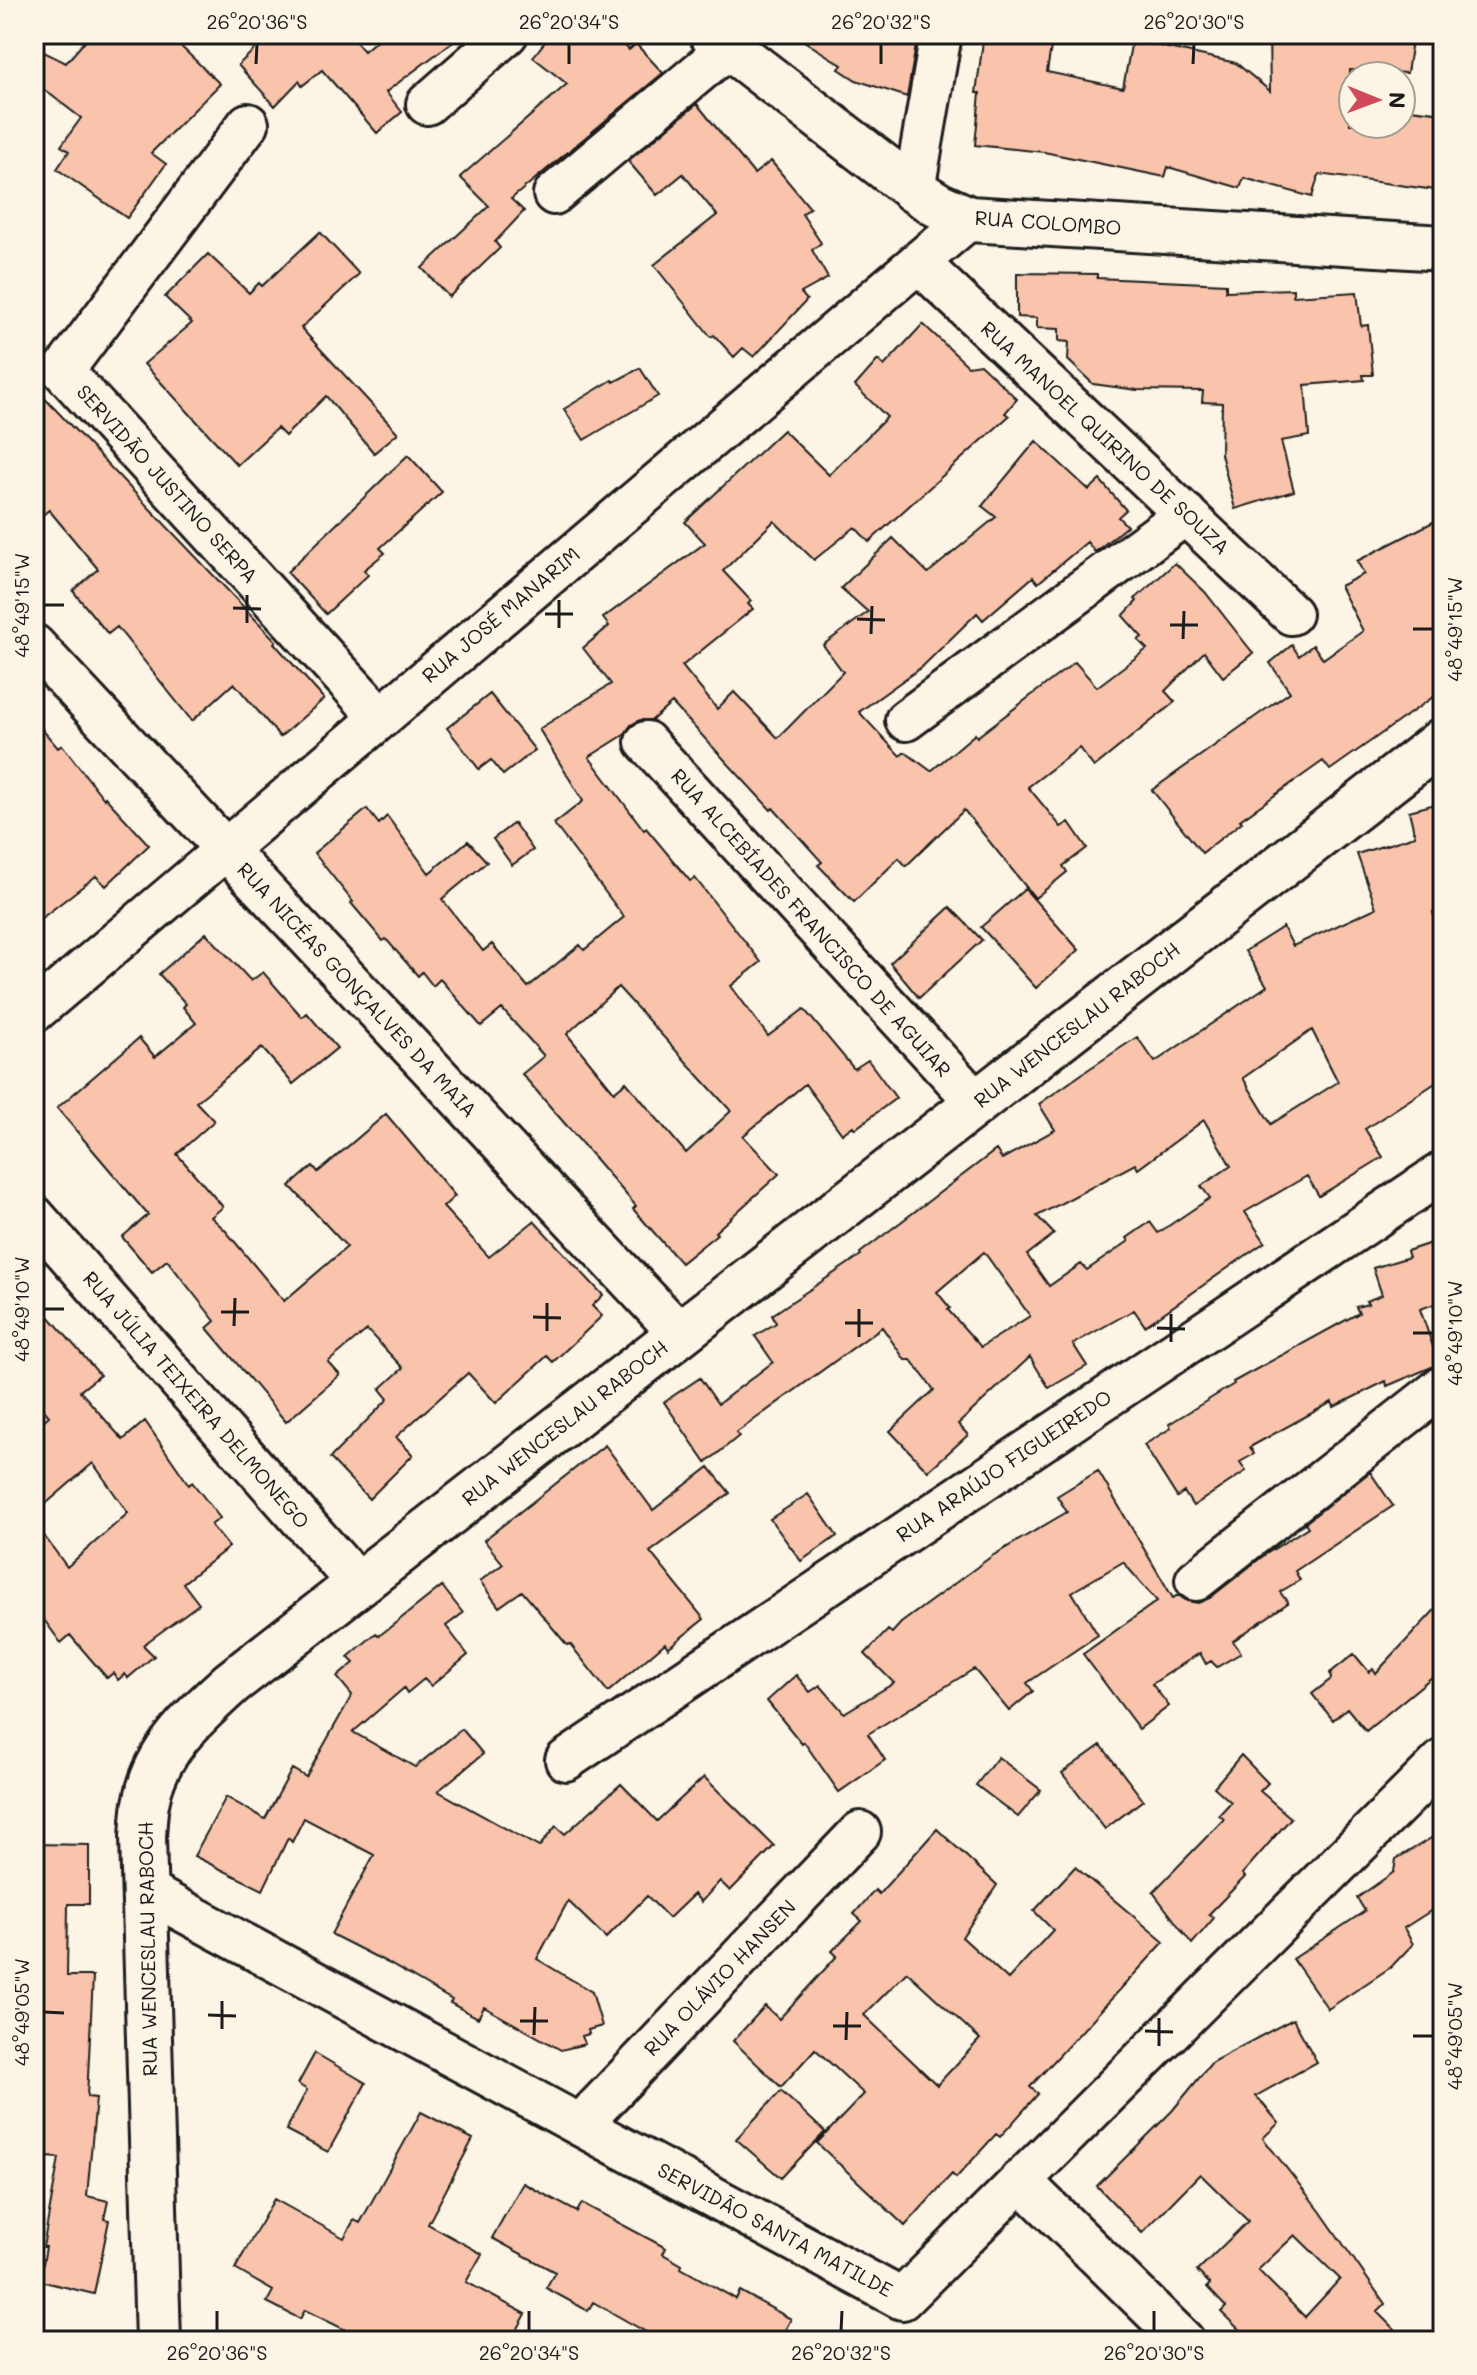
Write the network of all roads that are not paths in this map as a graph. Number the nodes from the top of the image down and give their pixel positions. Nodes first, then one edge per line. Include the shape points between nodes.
1 (507, 34) edge
2 (941, 34) edge
3 (720, 41) edge
4 (427, 104) dead end
5 (248, 124) dead end
6 (914, 190) junction
7 (554, 194) dead end
8 (969, 219) junction
9 (1443, 248) edge
10 (918, 262) junction
11 (1186, 514) junction
12 (1291, 614) dead end
13 (34, 645) edge
14 (381, 718) junction
15 (906, 720) dead end
16 (1443, 740) edge
17 (646, 742) dead end
18 (225, 850) junction
19 (34, 1012) edge
20 (977, 1103) junction
21 (1443, 1172) edge
22 (34, 1216) edge
23 (680, 1334) junction
24 (1443, 1386) edge
25 (1196, 1580) dead end
26 (358, 1584) junction
27 (566, 1760) dead end
28 (1443, 1760) edge
29 (860, 1832) dead end
30 (144, 1890) junction
31 (580, 2125) junction
32 (1020, 2180) junction
33 (158, 2341) edge
34 (1184, 2341) edge

1 - 4 street
2 - 6 street
3 - 6 street, RUA COLOMBO
3 - 7 street
5 - 14 street, SERVIDÃO JUSTINO SERPA via 63,371
6 - 8 street, RUA COLOMBO
8 - 9 street, RUA COLOMBO
8 - 10 street, RUA JOSÉ MANARIM
10 - 11 street, RUA MANOEL QUIRINO DE SOUZA
10 - 14 street, RUA JOSÉ MANARIM
11 - 12 street, RUA MANOEL QUIRINO DE SOUZA
11 - 15 street
13 - 18 street, RUA NICÉAS GONÇALVES DA MAIA
14 - 18 street, RUA JOSÉ MANARIM
16 - 20 street, RUA WENCESLAU RABOCH
17 - 20 street, RUA ALCEBÍADES FRANCISCO DE AGUIAR
18 - 19 street, RUA JOSÉ MANARIM
18 - 23 street, RUA NICÉAS GONÇALVES DA MAIA
20 - 23 street, RUA WENCESLAU RABOCH
21 - 27 street, RUA ARAÚJO FIGUEIREDO
22 - 26 street, RUA JÚLIA TEIXEIRA DELMONEGO
23 - 26 street, RUA WENCESLAU RABOCH
24 - 25 street
26 - 30 street, RUA WENCESLAU RABOCH via 231,1683 174,1739 147,1796
28 - 32 street, SERVIDÃO SANTA MATILDE
29 - 31 street, RUA OLÁVIO HANSEN
30 - 31 street, SERVIDÃO SANTA MATILDE
30 - 33 street, RUA WENCESLAU RABOCH
31 - 32 street, SERVIDÃO SANTA MATILDE via 902,2299
32 - 34 street

